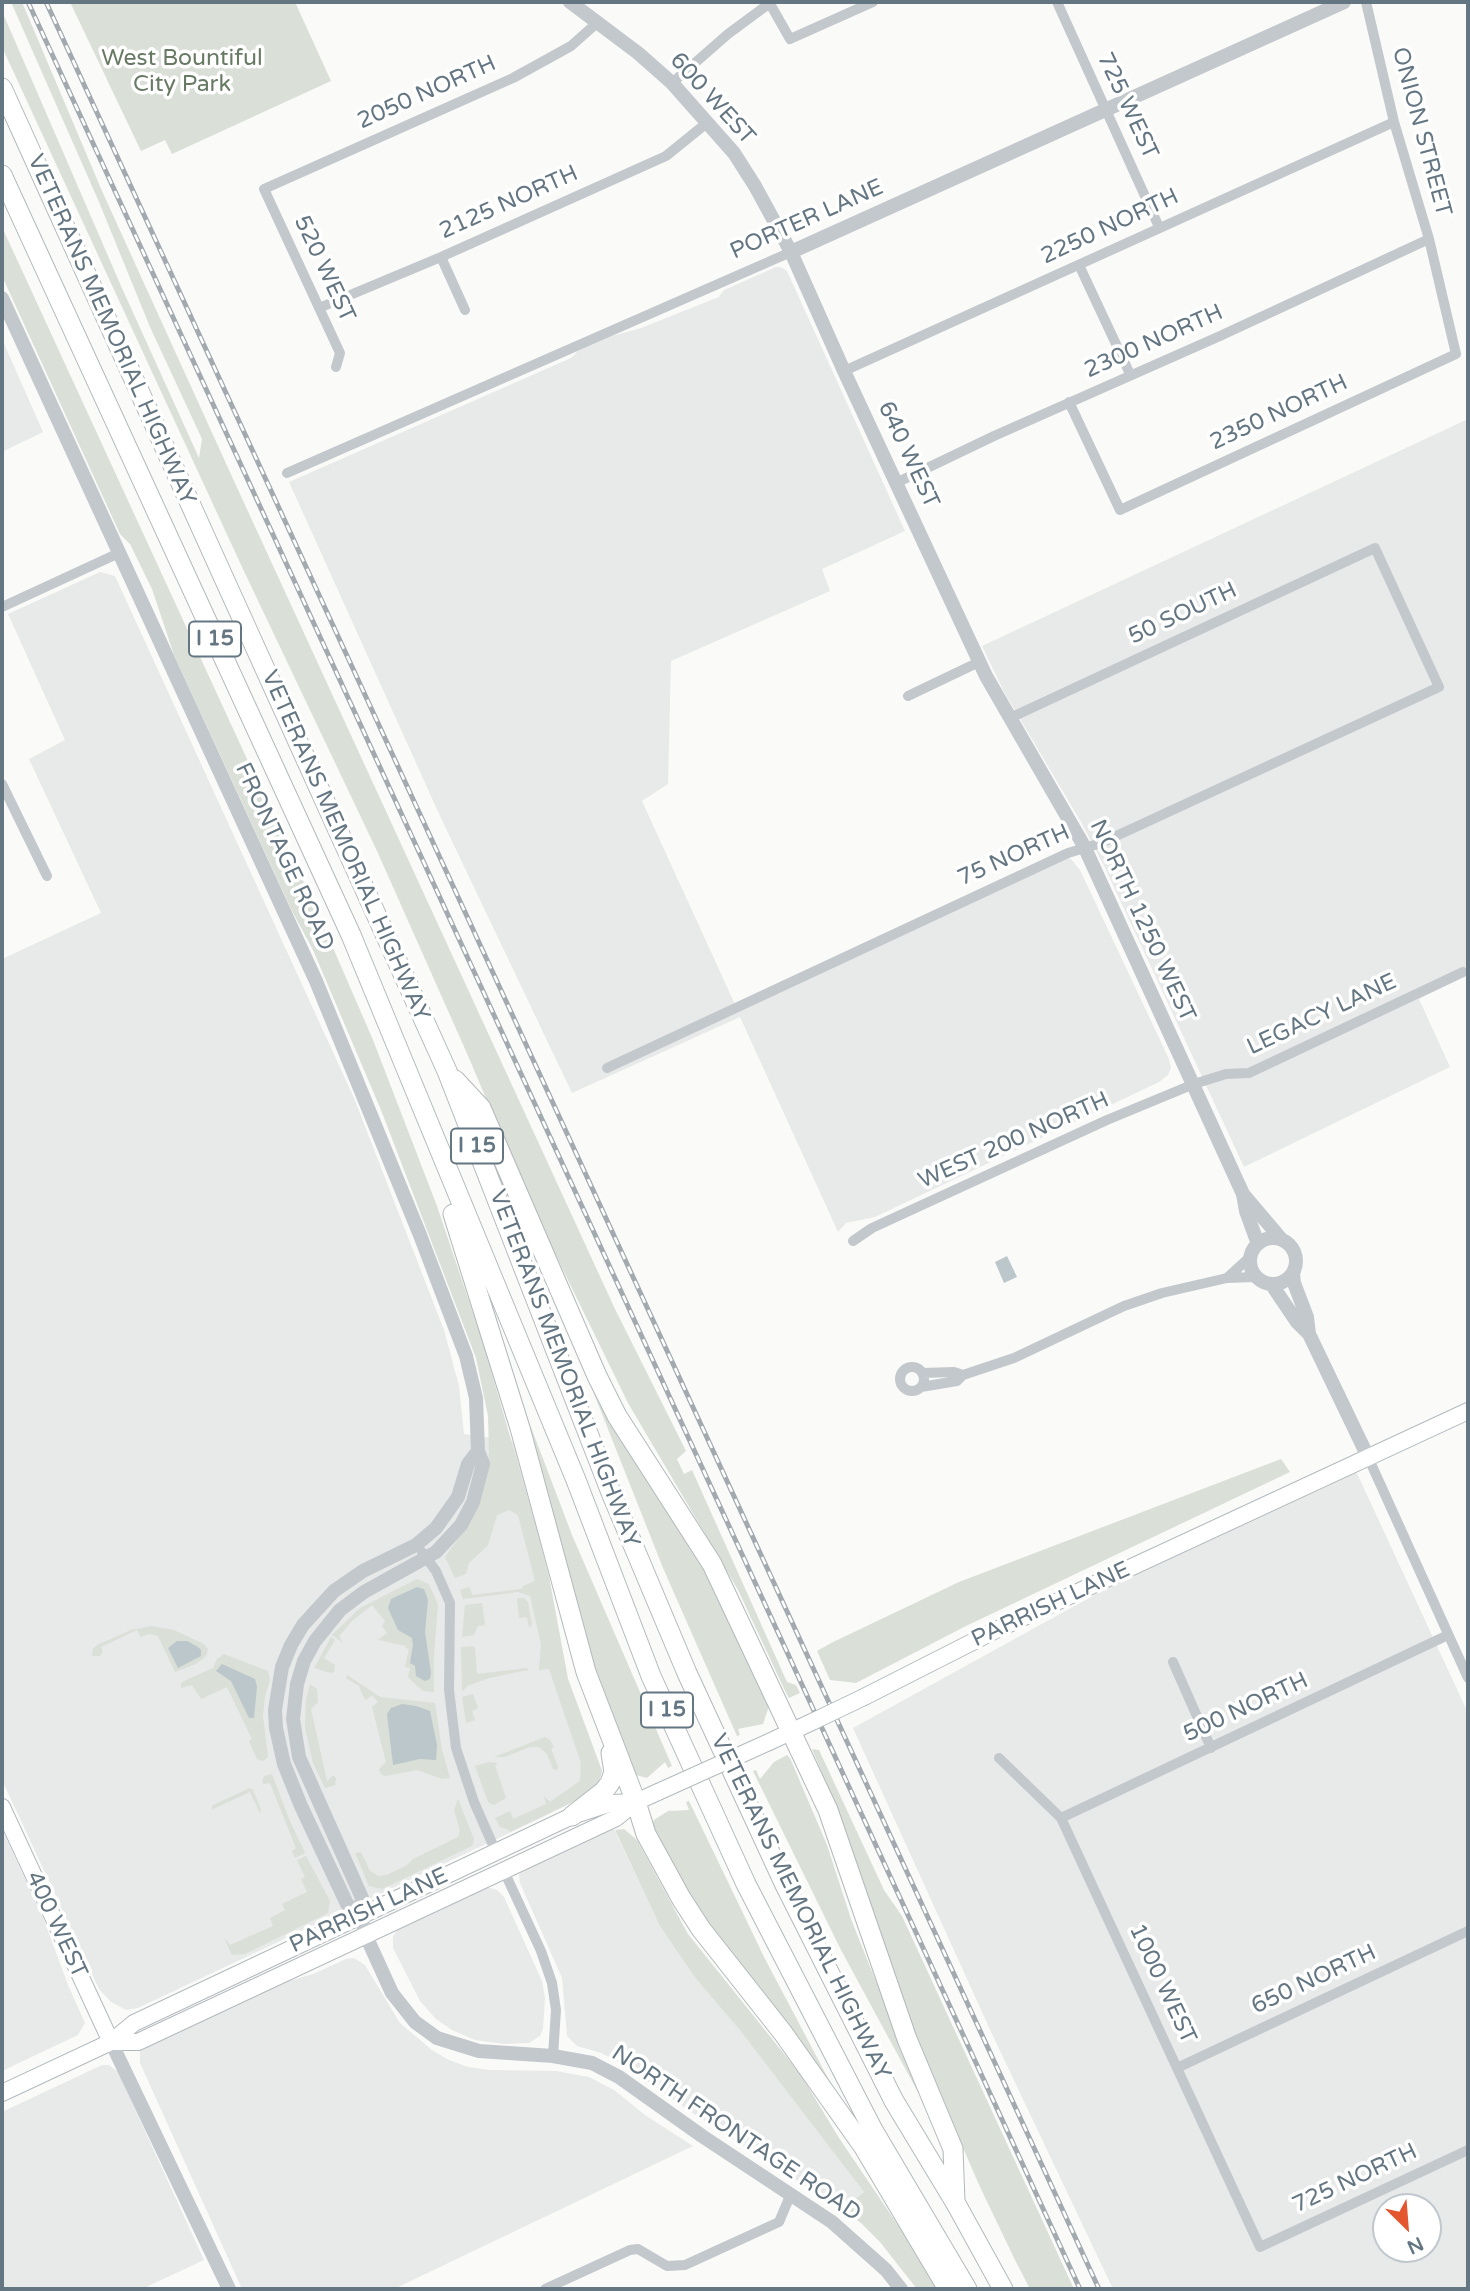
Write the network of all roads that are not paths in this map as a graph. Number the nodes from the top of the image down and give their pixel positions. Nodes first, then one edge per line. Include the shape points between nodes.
1 (570, 2) edge
2 (873, 2) edge
3 (1057, 2) edge
4 (1344, 2) edge
5 (1366, 2) edge
6 (770, 3) edge
7 (598, 22) junction
8 (672, 83) junction
9 (2, 88) edge
10 (1105, 110) junction
11 (708, 122) junction
12 (1394, 122) junction
13 (2, 175) edge
14 (264, 189) joint
15 (1159, 227) junction
16 (1429, 239) junction
17 (791, 252) junction
18 (440, 257) junction
19 (1079, 265) junction
20 (2, 298) edge
21 (319, 308) junction
22 (465, 310) dead end
23 (1456, 354) joint
24 (336, 367) dead end
25 (844, 371) junction
26 (1130, 374) junction
27 (1069, 402) junction
28 (287, 473) dead end
29 (896, 483) junction
30 (1375, 548) joint
31 (119, 553) junction
32 (2, 607) edge
33 (983, 669) junction
34 (908, 696) dead end
35 (1010, 718) junction
36 (2, 784) edge
37 (1084, 846) junction
38 (47, 876) dead end
39 (1463, 972) dead end
40 (607, 1068) dead end
41 (447, 1071) junction
42 (1195, 1084) junction
43 (421, 1106) junction
44 (1243, 1194) junction
45 (1282, 1240) junction
46 (853, 1241) dead end
47 (1258, 1244) junction
48 (1250, 1257) junction
49 (1293, 1273) junction
50 (1255, 1277) junction
51 (1227, 1278) junction
52 (1272, 1285) junction
53 (1309, 1334) junction
54 (922, 1373) junction
55 (963, 1375) junction
56 (921, 1387) junction
57 (1468, 1412) edge
58 (478, 1451) junction
59 (1368, 1457) junction
60 (416, 1545) junction
61 (427, 1559) junction
62 (575, 1633) junction
63 (1448, 1635) junction
64 (1173, 1662) dead end
65 (1468, 1678) edge
66 (792, 1731) junction
67 (1211, 1748) junction
68 (999, 1758) dead end
69 (636, 1802) junction
70 (2, 1807) edge
71 (572, 1816) junction
72 (1061, 1818) junction
73 (496, 1852) junction
74 (504, 1871) junction
75 (360, 1915) junction
76 (1468, 1931) edge
77 (366, 1936) junction
78 (111, 2042) junction
79 (553, 2056) junction
80 (1177, 2068) junction
81 (2, 2093) edge
82 (1468, 2150) edge
83 (790, 2196) junction
84 (955, 2202) junction
85 (1260, 2247) joint
86 (229, 2289) edge
87 (545, 2289) edge
88 (901, 2289) edge
89 (948, 2289) edge
90 (967, 2289) edge
91 (1003, 2289) edge

1 - 7 street, 600 WEST
2 - 6 street via 790,39
3 - 10 street, 725 WEST
4 - 10 street, PORTER LANE
5 - 12 street, ONION STREET
6 - 8 street
7 - 8 street, 600 WEST
7 - 14 street, 2050 NORTH via 571,46 513,78
8 - 11 street, 600 WEST
9 - 41 highway, VETERANS MEMORIAL HIGHWAY / I 15
10 - 15 street, 725 WEST
10 - 17 street, PORTER LANE
11 - 17 street, 600 WEST via 741,164
11 - 18 street, 2125 NORTH via 666,156
12 - 15 street, 2250 NORTH
12 - 16 street, ONION STREET
13 - 43 highway, VETERANS MEMORIAL HIGHWAY / I 15 via 351,935
14 - 21 street, 520 WEST
15 - 19 street, 2250 NORTH
16 - 23 street, ONION STREET
16 - 26 street, 2300 NORTH
17 - 25 street, 640 WEST
17 - 28 street, PORTER LANE
18 - 21 street, 2125 NORTH
18 - 22 street
19 - 25 street, 2250 NORTH
19 - 26 street
20 - 31 street, FRONTAGE ROAD
21 - 24 street, 520 WEST via 341,353
23 - 27 street, 2350 NORTH via 1120,510
25 - 29 street, 640 WEST
26 - 27 street, 2300 NORTH
27 - 29 street, 2300 NORTH
29 - 33 street, 640 WEST
30 - 35 street, 50 SOUTH
30 - 37 street, 75 NORTH via 1439,687 1101,843
31 - 32 street
31 - 58 street, FRONTAGE ROAD via 301,948 401,1186 466,1356 476,1398
33 - 34 street
33 - 35 street, NORTH 1250 WEST
35 - 37 street, NORTH 1250 WEST
36 - 38 street
37 - 40 street, 75 NORTH
37 - 42 street, NORTH 1250 WEST
39 - 42 street, LEGACY LANE via 1249,1073 1226,1074
41 - 66 highway via 481,1108 597,1376 617,1416 712,1564
41 - 84 highway, VETERANS MEMORIAL HIGHWAY / I 15 via 612,1495 687,1673 785,1885 894,2101
42 - 44 street, NORTH 1250 WEST
42 - 46 street, WEST 200 NORTH via 1083,1131 872,1228
43 - 62 highway via 520,1428
43 - 90 highway, VETERANS MEMORIAL HIGHWAY / I 15 via 576,1480 650,1675 746,1884 873,2130
44 - 45 street, NORTH 1250 WEST
44 - 47 street, NORTH 1250 WEST
45 - 47 street
45 - 49 street via 1296,1258
47 - 48 street
48 - 50 street
48 - 51 street
49 - 52 street
49 - 53 street
50 - 51 street
50 - 52 street
51 - 55 street via 1124,1306 1014,1357
52 - 53 street
53 - 59 street
54 - 55 street
54 - 56 street
54 - 56 street via 909,1368 901,1377 908,1390
55 - 56 street via 957,1381
57 - 59 main road, PARRISH LANE
58 - 60 street, FRONTAGE ROAD via 468,1464 452,1508
58 - 61 street, FRONTAGE ROAD via 483,1464 467,1515 445,1545
59 - 63 street
59 - 66 main road, PARRISH LANE, bridge via 996,1630
60 - 61 street
60 - 75 street, FRONTAGE ROAD via 353,1577 317,1607 291,1645 277,1690 276,1728 284,1764 347,1904
61 - 73 street via 450,1602 449,1690 456,1748
61 - 75 street, FRONTAGE ROAD via 340,1610 315,1641 296,1684 293,1719 299,1757 361,1894
62 - 69 highway
62 - 71 highway via 574,1662 614,1772 604,1791
63 - 65 street
63 - 67 street, 500 NORTH
64 - 67 street
66 - 69 main road, PARRISH LANE, bridge
66 - 84 highway via 840,1838 907,2039 953,2149
67 - 72 street, 500 NORTH
68 - 72 street, 1000 WEST
69 - 71 main road, PARRISH LANE via 612,1803
69 - 74 main road, PARRISH LANE via 616,1818
69 - 89 highway via 646,1834 688,1909 863,2146
70 - 78 main road, 400 WEST
71 - 73 main road, PARRISH LANE
72 - 80 street, 1000 WEST
73 - 75 main road, PARRISH LANE
74 - 77 main road, PARRISH LANE
74 - 79 street via 552,1983 556,2010
75 - 77 street, NORTH FRONTAGE ROAD
75 - 78 main road, PARRISH LANE via 134,2023
76 - 80 street, 650 NORTH
77 - 78 main road, PARRISH LANE via 138,2042
77 - 79 street, NORTH FRONTAGE ROAD via 392,1993 415,2022 437,2038 479,2051
78 - 81 main road, PARRISH LANE
78 - 86 street
79 - 83 street, NORTH FRONTAGE ROAD via 592,2063 619,2077
80 - 85 street, 1000 WEST
82 - 85 street, 725 NORTH
83 - 87 street via 779,2221 685,2265 667,2266 630,2249
83 - 88 street, NORTH FRONTAGE ROAD via 832,2222
84 - 91 highway, VETERANS MEMORIAL HIGHWAY / I 15

